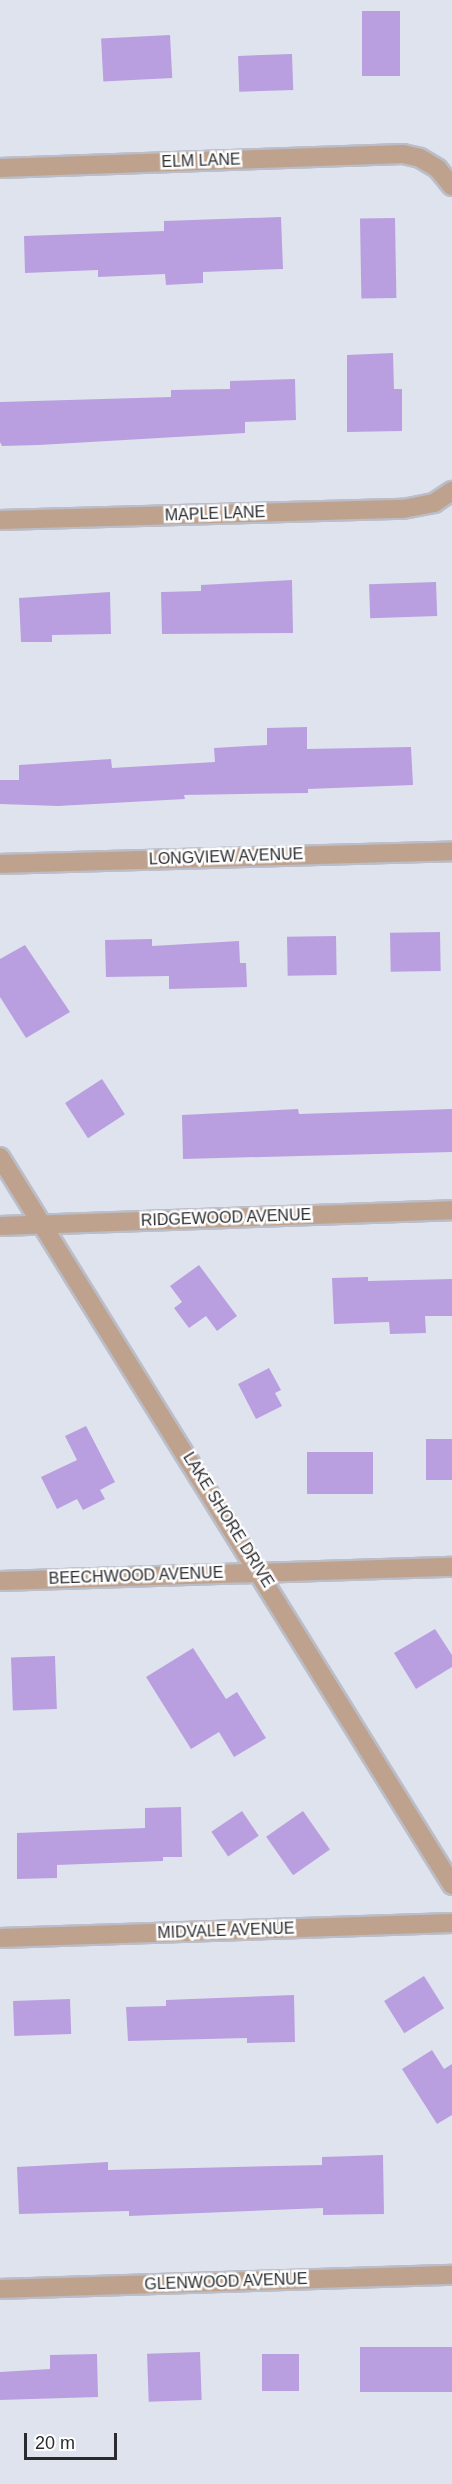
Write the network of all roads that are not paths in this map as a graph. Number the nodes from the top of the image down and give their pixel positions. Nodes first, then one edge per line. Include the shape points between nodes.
1 (0, 168) edge
2 (452, 186) edge
3 (452, 491) edge
4 (0, 520) edge
5 (452, 851) edge
6 (0, 864) edge
7 (0, 1157) edge
8 (452, 1210) edge
9 (43, 1225) junction
10 (0, 1226) edge
11 (452, 1567) edge
12 (261, 1573) junction
13 (0, 1581) edge
14 (452, 1885) edge
15 (452, 1923) edge
16 (0, 1938) edge
17 (452, 2275) edge
18 (0, 2289) edge

1 - 2 street, ELM LANE via 403,154 420,158 438,169
3 - 4 street, MAPLE LANE via 429,504 403,509
5 - 6 street, LONGVIEW AVENUE
7 - 9 street, LAKE SHORE DRIVE
8 - 9 street, RIDGEWOOD AVENUE
9 - 10 street, RIDGEWOOD AVENUE
9 - 12 street, LAKE SHORE DRIVE
11 - 12 street, BEECHWOOD AVENUE
12 - 13 street, BEECHWOOD AVENUE
12 - 14 street, LAKE SHORE DRIVE
15 - 16 street, MIDVALE AVENUE
17 - 18 street, GLENWOOD AVENUE

